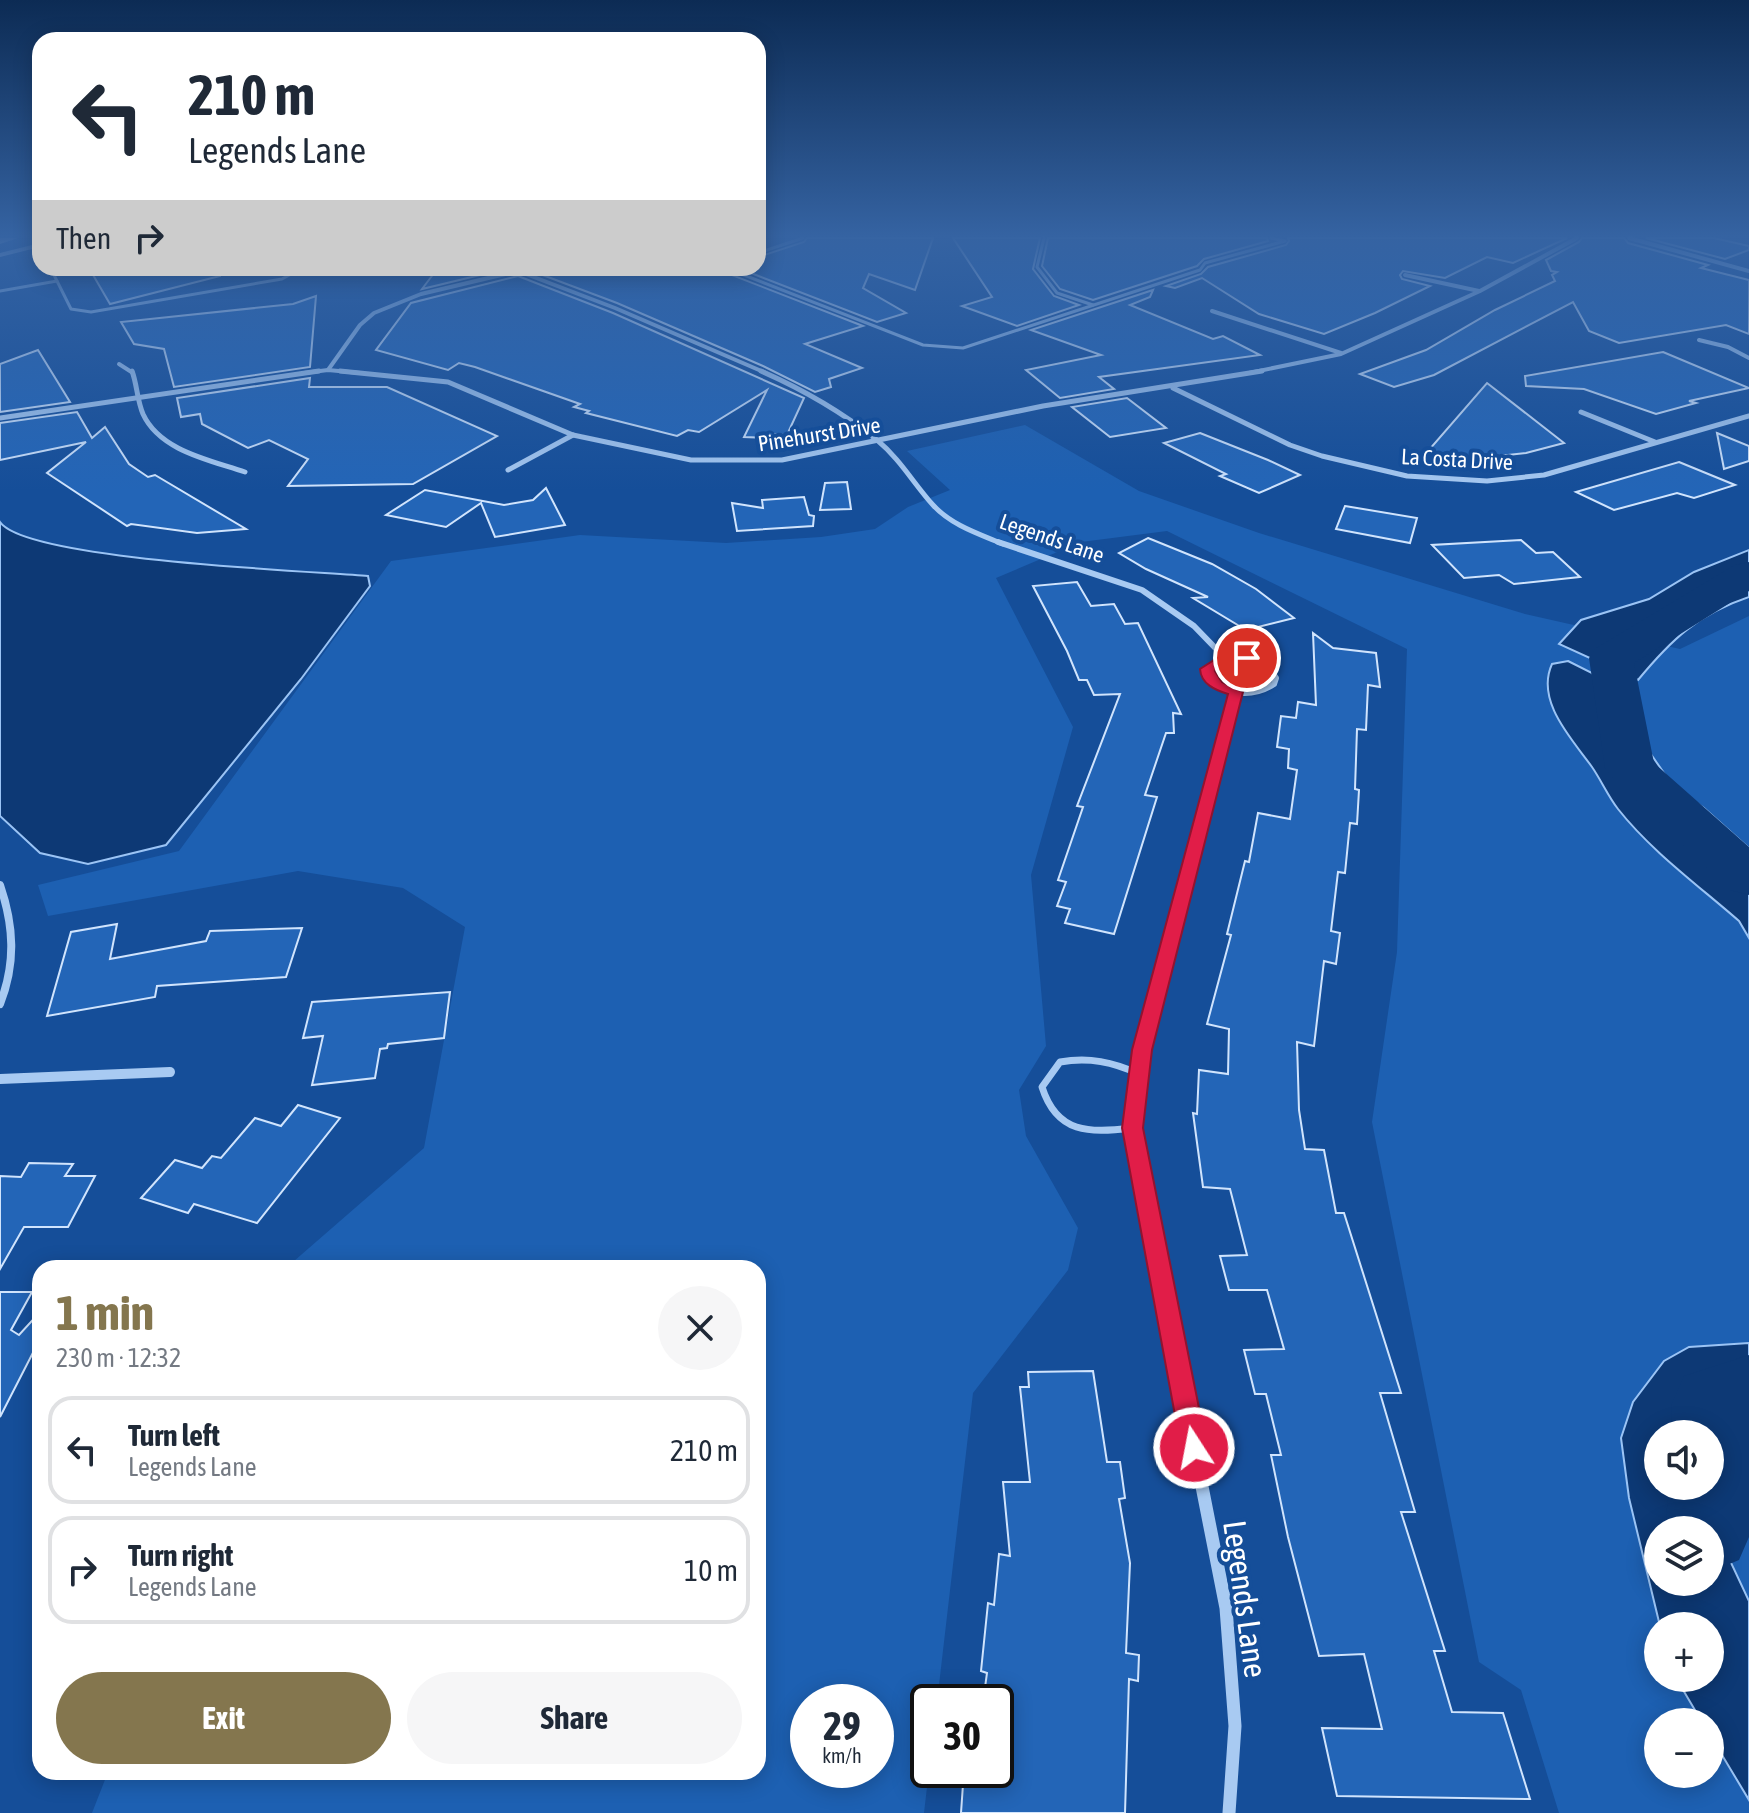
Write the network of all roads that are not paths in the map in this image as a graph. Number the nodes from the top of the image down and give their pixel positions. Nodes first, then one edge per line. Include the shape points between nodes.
1 (363, 323) edge
2 (649, 323) edge
3 (866, 323) edge
4 (1040, 323) edge
5 (1247, 323) edge
6 (1410, 323) edge
7 (1699, 340) dead end
8 (1341, 354) junction
9 (1749, 358) edge
10 (119, 364) dead end
11 (328, 370) junction
12 (1173, 388) junction
13 (134, 396) junction
14 (1581, 412) dead end
15 (1749, 416) edge
16 (0, 418) edge
17 (573, 435) junction
18 (878, 441) junction
19 (1655, 442) junction
20 (508, 470) dead end
21 (245, 472) dead end
22 (1225, 658) junction
23 (1236, 692) junction
24 (0, 885) edge
25 (0, 1004) edge
26 (170, 1072) dead end
27 (1139, 1074) junction
28 (0, 1079) edge
29 (1132, 1128) junction
30 (1229, 1813) edge

1 - 11 street, Legends Lane
2 - 18 street, Legends Lane via 798,387
3 - 4 lane via 941,348 963,348
5 - 8 street
6 - 8 street, Pinehurst Drive
7 - 9 street
8 - 12 street, Pinehurst Drive
10 - 13 street via 133,372
11 - 13 street, Pinehurst Drive
11 - 17 street, Pinehurst Drive via 448,382
12 - 18 street, Pinehurst Drive via 1043,406
12 - 19 street, La Costa Drive via 1290,445 1407,476 1517,479
13 - 16 street, Pinehurst Drive
13 - 21 street via 153,433 180,449
14 - 19 street
15 - 19 street, La Costa Drive
17 - 18 street, Pinehurst Drive via 691,460 736,462 782,460
17 - 20 street
18 - 22 street, Legends Lane via 934,506 961,526 1142,590 1194,626
22 - 23 street via 1211,664 1208,674 1217,685
22 - 23 street via 1258,661 1276,678 1268,689
23 - 27 street, Legends Lane
24 - 25 street via 14,947
26 - 28 street
27 - 29 street, Legends Lane
27 - 29 lane via 1112,1061 1079,1058 1060,1062 1042,1087 1046,1105 1059,1121 1103,1131
29 - 30 street, Legends Lane via 1226,1608 1235,1726

